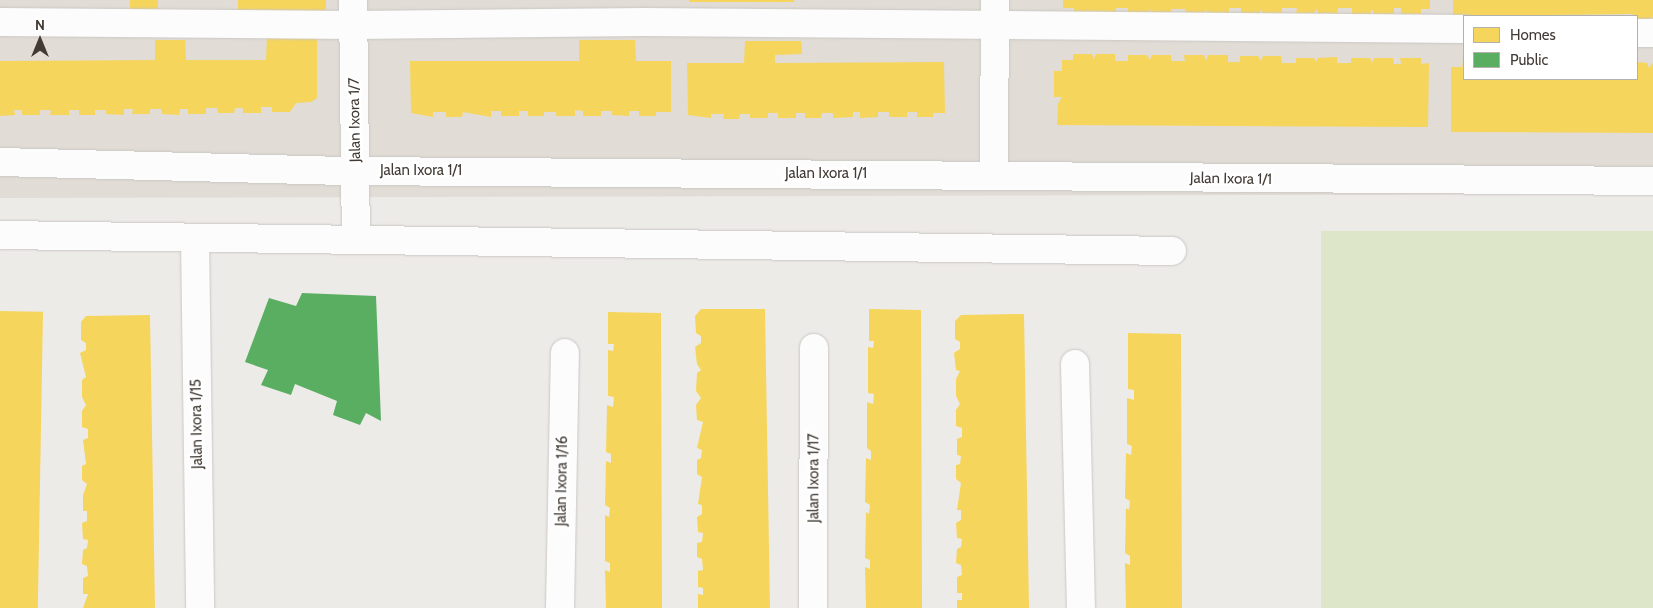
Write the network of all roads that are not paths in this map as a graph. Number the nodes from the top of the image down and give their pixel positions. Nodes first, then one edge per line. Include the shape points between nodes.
1 (353, 12) edge
2 (995, 12) edge
3 (0, 22) edge
4 (1463, 28) edge
5 (1638, 32) edge
6 (1653, 33) edge
7 (0, 162) edge
8 (355, 171) junction
9 (994, 176) junction
10 (1653, 181) edge
11 (0, 235) edge
12 (195, 240) junction
13 (356, 240) junction
14 (1172, 250) dead end
15 (814, 348) dead end
16 (565, 353) dead end
17 (1075, 364) dead end
18 (200, 608) edge
19 (560, 608) edge
20 (813, 608) edge
21 (1081, 608) edge

1 - 2 street via 644,22
1 - 3 street
1 - 8 street, Jalan Ixora 1/7
2 - 4 street
2 - 9 street
5 - 6 street
7 - 8 street, Jalan Ixora 1/1
8 - 9 street, Jalan Ixora 1/1
8 - 13 street, Jalan Ixora 1/7
9 - 10 street, Jalan Ixora 1/1
11 - 12 street
12 - 13 street
12 - 18 street, Jalan Ixora 1/15
13 - 14 street
15 - 20 street, Jalan Ixora 1/17
16 - 19 street, Jalan Ixora 1/16
17 - 21 street

